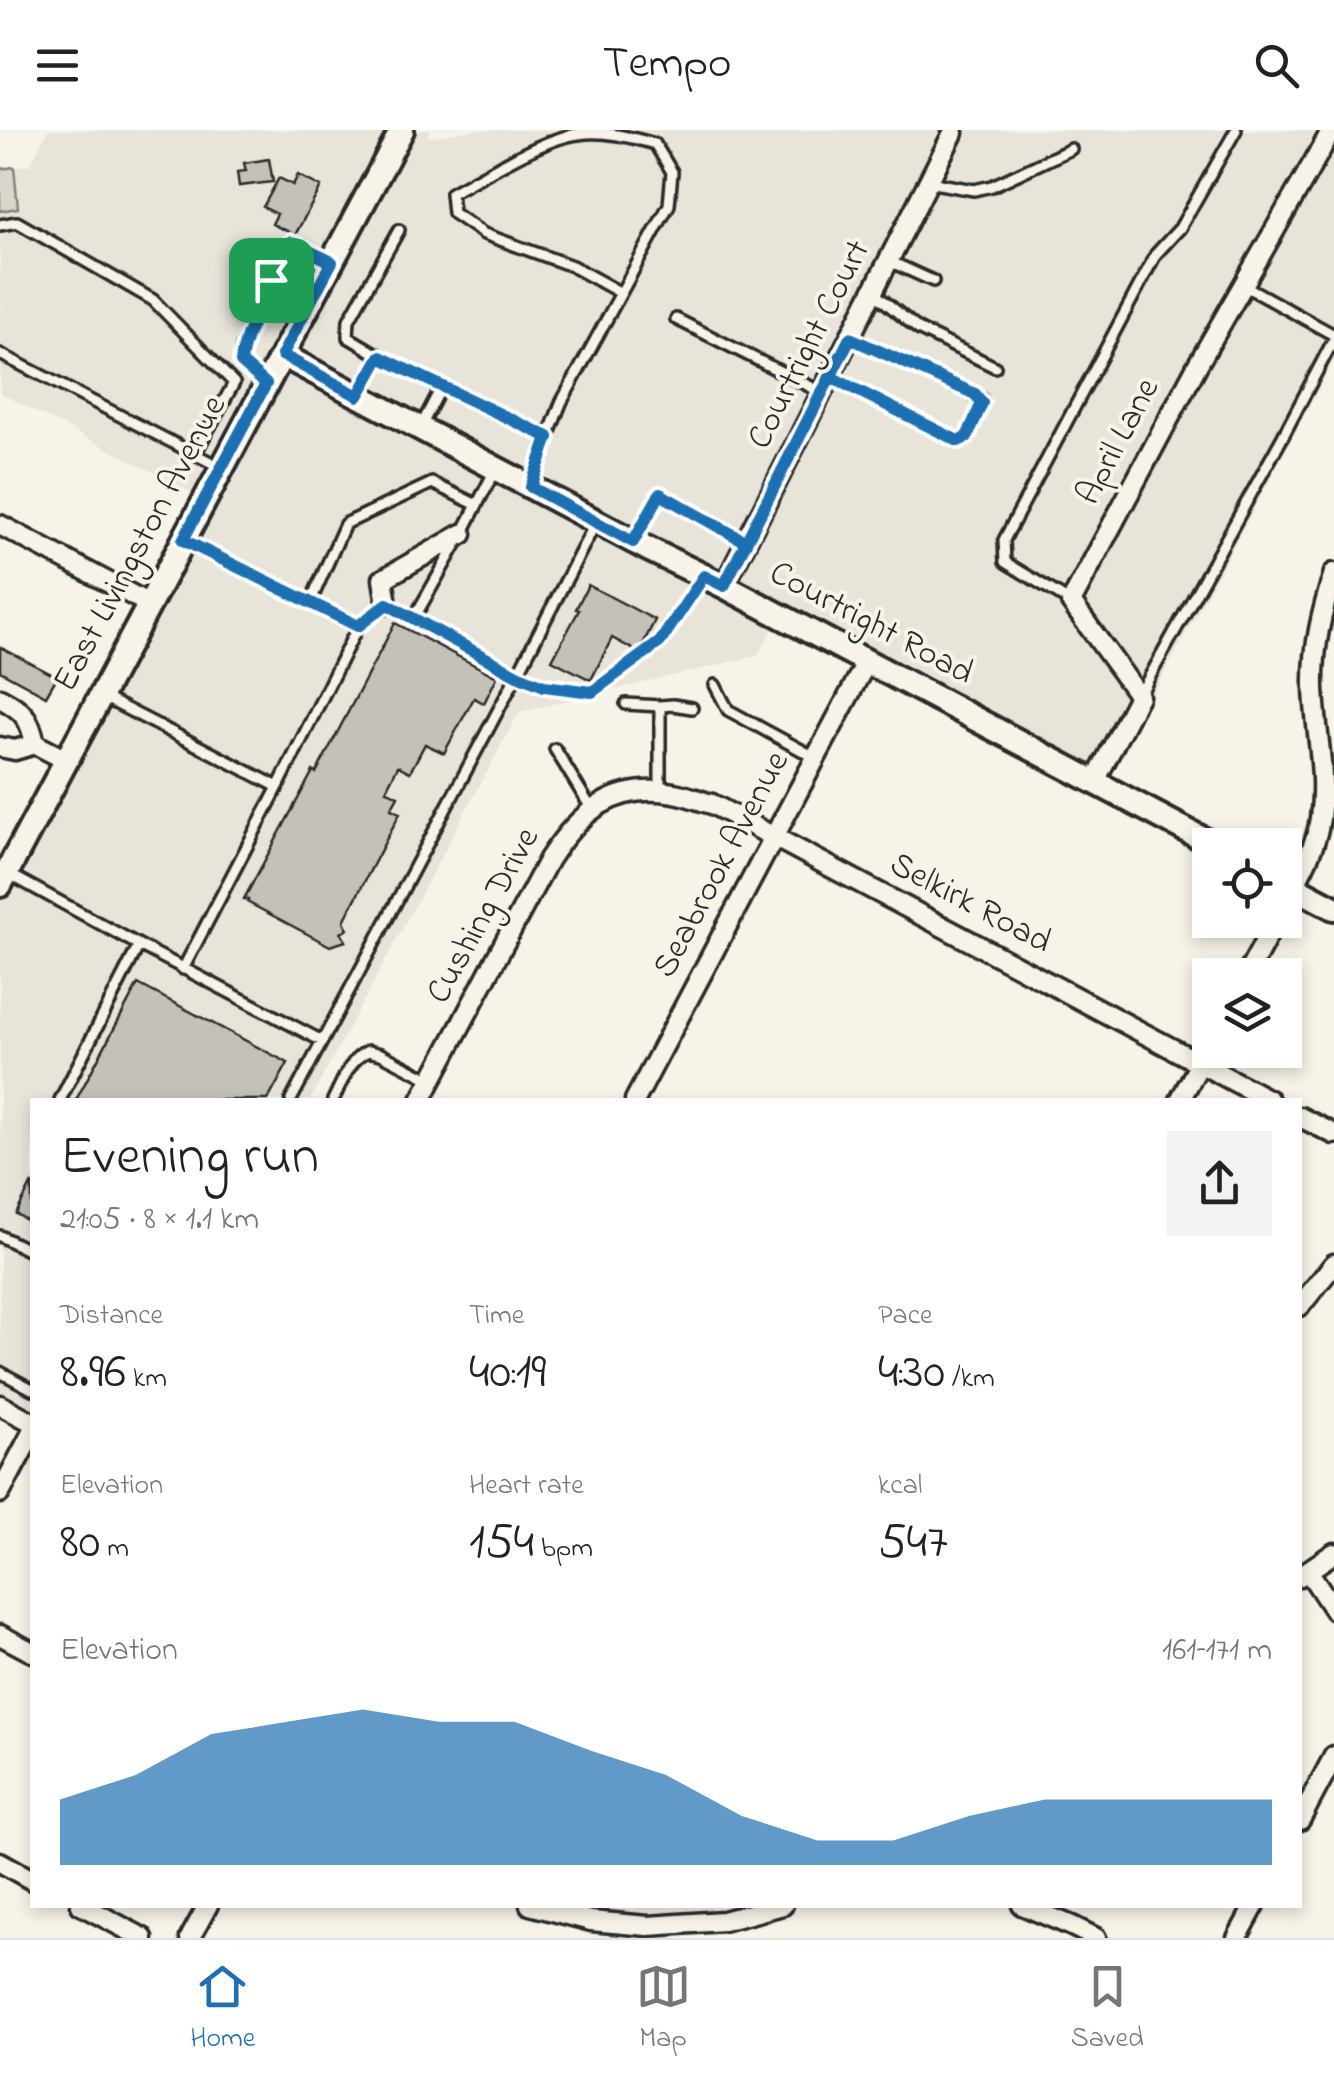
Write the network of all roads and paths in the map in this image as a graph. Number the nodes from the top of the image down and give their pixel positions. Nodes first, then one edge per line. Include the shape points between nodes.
1 (402, 130) edge
2 (1236, 130) edge
3 (1332, 130) edge
4 (954, 132) dead end
5 (1071, 149) dead end
6 (928, 182) junction
7 (0, 224) edge
8 (399, 230) dead end
9 (889, 261) junction
10 (332, 262) junction
11 (932, 281) dead end
12 (1245, 286) junction
13 (873, 292) junction
14 (621, 293) junction
15 (676, 319) dead end
16 (1334, 337) edge
17 (850, 338) junction
18 (0, 354) edge
19 (282, 355) junction
20 (380, 357) junction
21 (995, 367) dead end
22 (266, 384) junction
23 (827, 385) junction
24 (442, 386) junction
25 (358, 396) junction
26 (420, 428) junction
27 (548, 437) junction
28 (195, 454) junction
29 (221, 467) junction
30 (496, 468) junction
31 (531, 487) junction
32 (477, 505) junction
33 (596, 522) junction
34 (0, 525) edge
35 (462, 534) junction
36 (183, 540) junction
37 (633, 542) junction
38 (746, 542) junction
39 (1334, 573) edge
40 (714, 581) junction
41 (1330, 598) edge
42 (1071, 602) junction
43 (310, 603) junction
44 (148, 604) junction
45 (387, 604) junction
46 (414, 618) junction
47 (358, 626) junction
48 (867, 661) junction
49 (517, 675) junction
50 (715, 685) dead end
51 (100, 696) junction
52 (1139, 696) junction
53 (0, 698) edge
54 (626, 704) dead end
55 (660, 706) junction
56 (692, 708) dead end
57 (35, 744) junction
58 (0, 747) edge
59 (554, 748) dead end
60 (816, 758) junction
61 (66, 760) junction
62 (1095, 782) junction
63 (278, 787) junction
64 (632, 792) joint
65 (660, 792) junction
66 (591, 808) junction
67 (1192, 833) edge
68 (774, 836) junction
69 (1302, 868) edge
70 (3, 879) edge
71 (1302, 896) edge
72 (1334, 908) edge
73 (140, 945) junction
74 (183, 969) junction
75 (322, 1041) junction
76 (1192, 1058) edge
77 (1198, 1068) edge
78 (1210, 1068) edge
79 (432, 1080) junction
80 (61, 1098) edge
81 (292, 1098) edge
82 (334, 1098) edge
83 (422, 1098) edge
84 (635, 1098) edge
85 (1181, 1098) edge
86 (1265, 1098) edge
87 (1302, 1117) edge
88 (1334, 1134) edge
89 (0, 1236) edge
90 (30, 1251) edge
91 (1334, 1264) edge
92 (1302, 1304) edge
93 (0, 1372) edge
94 (30, 1388) edge
95 (0, 1404) edge
96 (30, 1421) edge
97 (30, 1437) edge
98 (0, 1493) edge
99 (1334, 1553) edge
100 (1304, 1574) edge
101 (1334, 1610) edge
102 (0, 1635) edge
103 (30, 1651) edge
104 (1334, 1756) edge
105 (1302, 1816) edge
106 (0, 1862) edge
107 (30, 1879) edge
108 (86, 1908) edge
109 (206, 1908) edge
110 (541, 1908) edge
111 (771, 1908) edge
112 (1029, 1908) edge
113 (1253, 1908) edge
114 (143, 1938) edge
115 (190, 1938) edge
116 (1096, 1938) edge
117 (1237, 1938) edge

1 - 10 street, East Livingston Avenue
2 - 42 lane via 1180,228 1156,254 1004,540 1005,562
3 - 12 street, April Lane
4 - 6 street, Courtright Court
5 - 6 lane via 992,186 974,190
6 - 9 street, Courtright Court
7 - 28 lane via 17,222 153,300 234,383
8 - 20 lane via 349,320 348,337
9 - 11 lane
9 - 13 street, Courtright Court
10 - 19 street, East Livingston Avenue
10 - 22 lane via 290,242 242,346 241,362
12 - 16 lane
12 - 42 street, April Lane
13 - 17 street, Courtright Court
13 - 21 lane via 918,329
14 - 14 lane via 669,205 672,172 655,144 620,134 577,134 451,193 453,213 484,234 572,266
14 - 27 lane
15 - 23 lane
16 - 52 lane
17 - 23 street, Courtright Court
17 - 23 lane via 981,398 967,437 962,441
18 - 28 lane
19 - 22 street, East Livingston Avenue
19 - 25 street, Courtright Road
20 - 24 lane
20 - 25 lane
22 - 29 street, East Livingston Avenue
23 - 38 street, Courtright Court
24 - 26 lane
24 - 27 lane
25 - 26 street, Courtright Road
26 - 30 street, Courtright Road
27 - 31 lane
28 - 29 lane
29 - 36 street, East Livingston Avenue
30 - 31 street, Courtright Road
30 - 32 lane
31 - 33 street, Courtright Road
32 - 35 lane
32 - 43 lane via 432,484 346,524
33 - 37 street, Courtright Road
33 - 49 lane
34 - 44 street
35 - 45 street via 383,578
35 - 46 lane
36 - 43 lane
36 - 44 street, East Livingston Avenue
37 - 38 lane via 660,494
37 - 40 street, Courtright Road
38 - 40 street, Courtright Court
39 - 41 street
40 - 48 street, Courtright Road
40 - 49 lane via 660,642 592,692
41 - 69 street via 1317,632 1314,669 1324,793
42 - 52 street
43 - 47 lane
44 - 51 street, East Livingston Avenue
45 - 46 lane
45 - 47 lane
46 - 49 lane
47 - 63 lane
48 - 60 street, Seabrook Avenue
48 - 62 street, Courtright Road
49 - 75 lane
50 - 60 lane via 728,710
51 - 61 street, East Livingston Avenue
51 - 63 lane
52 - 62 street
53 - 57 street via 19,708
54 - 55 lane
55 - 56 lane
55 - 65 lane
57 - 58 street
57 - 61 street
59 - 66 lane
60 - 68 street, Seabrook Avenue
61 - 70 street, East Livingston Avenue
62 - 67 street, Courtright Road
63 - 74 lane
64 - 65 street, Selkirk Road
64 - 66 street, Cushing Drive
65 - 68 street, Selkirk Road via 712,804
66 - 79 street, Cushing Drive via 549,859
68 - 76 street, Selkirk Road
68 - 84 street, Seabrook Avenue
70 - 73 lane
71 - 72 street
73 - 74 lane
73 - 80 lane
74 - 75 lane
75 - 81 lane
77 - 85 street
78 - 86 street, Selkirk Road
79 - 82 lane via 368,1050 353,1062
79 - 83 street, Cushing Drive
87 - 88 street
89 - 90 lane
91 - 92 street
93 - 94 lane
95 - 96 street
97 - 98 street
99 - 100 street
100 - 101 street
102 - 103 street
104 - 105 street
106 - 107 street
108 - 114 street
109 - 115 street
110 - 111 street via 648,1926 723,1921
112 - 116 street
113 - 117 street

